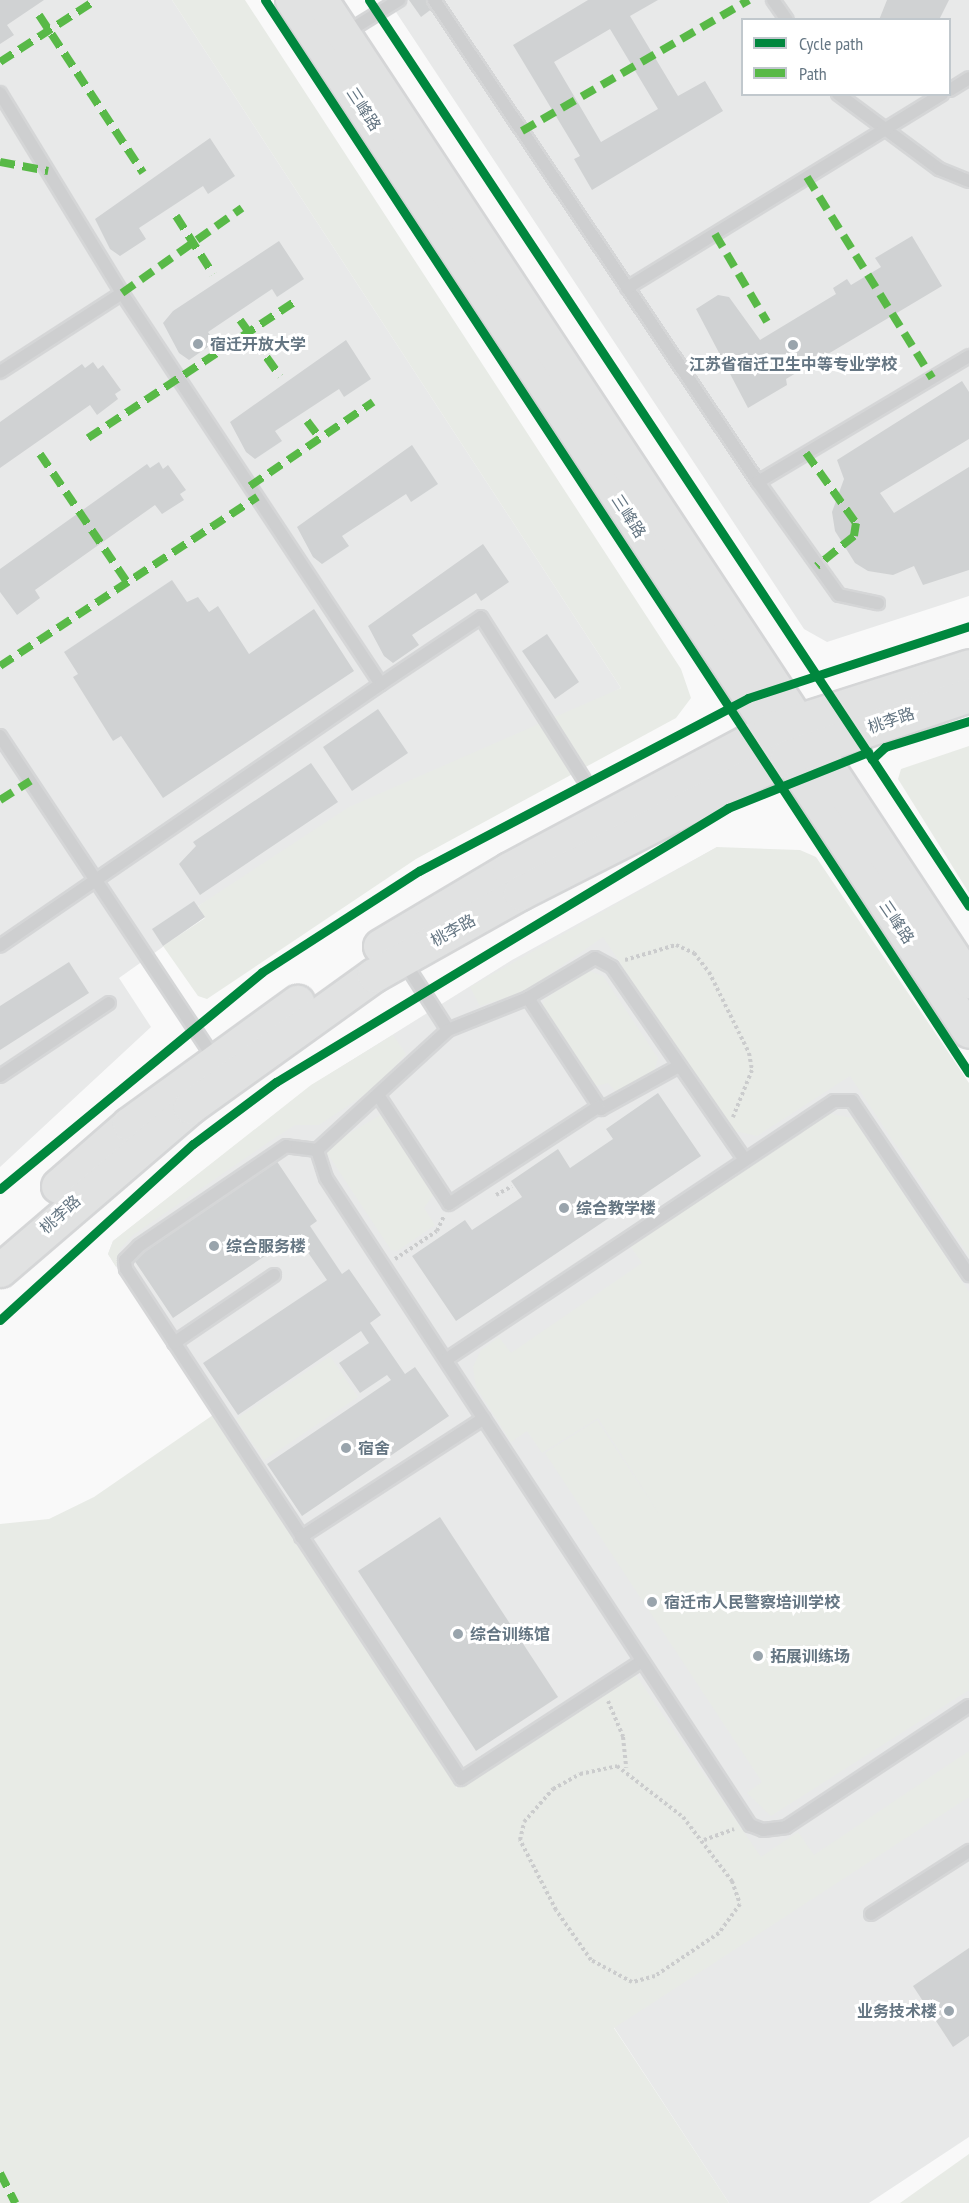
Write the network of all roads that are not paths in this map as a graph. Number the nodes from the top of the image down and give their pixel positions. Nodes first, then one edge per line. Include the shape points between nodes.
1 (292, 0) edge
2 (399, 0) edge
3 (434, 0) edge
4 (773, 0) edge
5 (327, 2) edge
6 (786, 18) edge
7 (344, 34) junction
8 (969, 78) edge
9 (951, 89) edge
10 (0, 93) edge
11 (841, 96) edge
12 (939, 96) edge
13 (885, 130) junction
14 (969, 181) edge
15 (627, 288) junction
16 (122, 293) junction
17 (967, 360) edge
18 (0, 372) edge
19 (758, 482) junction
20 (878, 603) dead end
21 (969, 666) edge
22 (381, 684) junction
23 (969, 695) edge
24 (0, 736) edge
25 (793, 739) junction
26 (584, 779) dead end
27 (97, 882) junction
28 (0, 946) edge
29 (397, 949) junction
30 (969, 981) edge
31 (528, 998) junction
32 (109, 1003) dead end
33 (448, 1030) junction
34 (969, 1031) edge
35 (680, 1066) junction
36 (221, 1070) junction
37 (0, 1076) edge
38 (380, 1098) junction
39 (598, 1107) junction
40 (317, 1150) junction
41 (745, 1160) junction
42 (0, 1240) edge
43 (0, 1270) edge
44 (274, 1275) dead end
45 (969, 1275) edge
46 (174, 1342) junction
47 (447, 1359) junction
48 (484, 1418) junction
49 (302, 1537) junction
50 (642, 1661) junction
51 (969, 1706) edge
52 (969, 1851) edge
53 (870, 1914) dead end

1 - 25 main road, 三峰路
2 - 7 lane
3 - 15 lane
4 - 6 lane
5 - 7 main road, 三峰路
7 - 25 main road, 三峰路
8 - 9 lane
10 - 16 lane
11 - 13 lane
12 - 13 lane
13 - 14 lane via 939,169
13 - 15 lane
15 - 19 lane
16 - 18 lane
16 - 22 lane
17 - 19 lane
19 - 20 lane via 839,595
21 - 25 main road, 桃李路
22 - 26 lane via 481,617
22 - 27 lane
23 - 25 main road, 桃李路
24 - 27 lane
25 - 29 main road, 桃李路 via 509,869
25 - 30 main road, 三峰路
25 - 34 main road, 三峰路
27 - 28 lane
27 - 36 lane
29 - 33 lane
29 - 36 main road, 桃李路
31 - 33 lane
31 - 35 lane via 595,958 612,967
31 - 39 lane
32 - 37 lane
33 - 38 lane
35 - 39 lane via 609,1110
35 - 41 lane
36 - 42 main road, 桃李路 via 129,1124
36 - 43 main road, 桃李路
38 - 39 lane via 449,1204
38 - 40 lane via 326,1137
40 - 46 lane via 286,1146 125,1260
40 - 47 lane via 326,1178
41 - 45 lane via 834,1101 852,1101
41 - 47 lane
44 - 46 lane
46 - 49 lane
47 - 48 lane
48 - 49 lane
48 - 50 lane
49 - 50 lane via 461,1779
50 - 51 lane via 750,1825 763,1830 786,1827
52 - 53 lane

